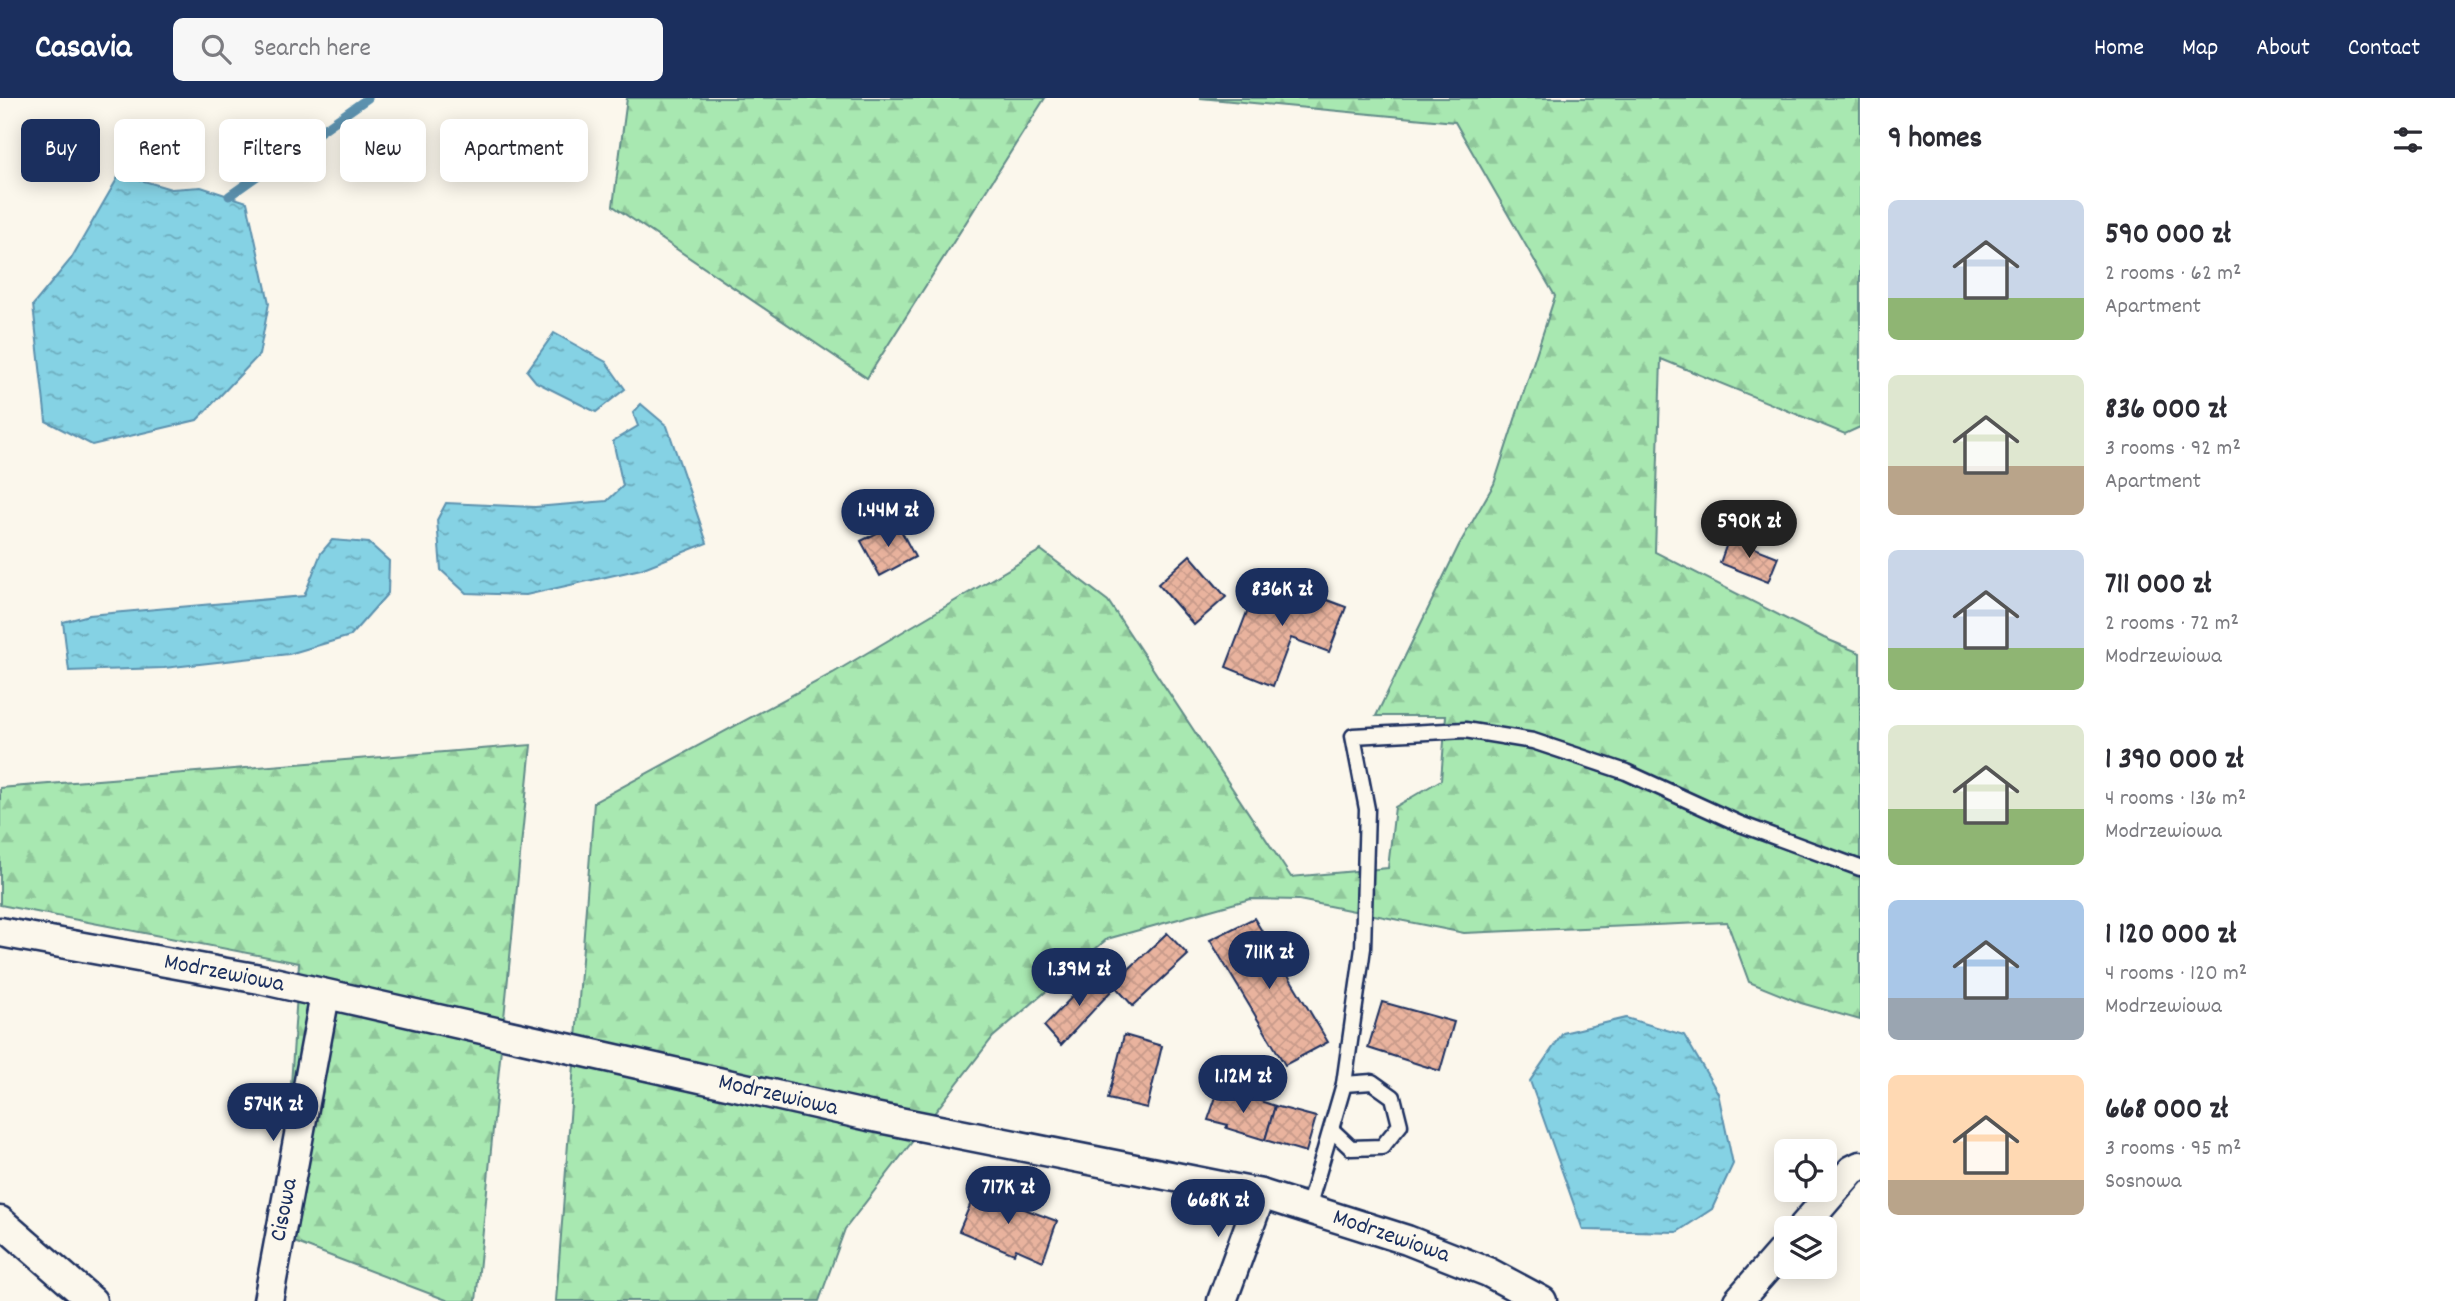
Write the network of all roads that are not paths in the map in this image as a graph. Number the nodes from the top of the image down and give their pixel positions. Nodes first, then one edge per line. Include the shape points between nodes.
1 (1860, 868) edge
2 (0, 932) edge
3 (326, 995) junction
4 (1344, 1084) junction
5 (1332, 1130) junction
6 (1860, 1166) edge
7 (1261, 1194) junction
8 (1308, 1208) junction
9 (1812, 1216) edge
10 (0, 1221) edge
11 (1774, 1260) edge
12 (92, 1301) edge
13 (268, 1301) edge
14 (1222, 1301) edge
15 (1542, 1301) edge
16 (1738, 1301) edge

1 - 4 lane via 1740,824 1626,772 1533,741 1465,730 1353,736 1367,809 1363,948
2 - 3 street, Modrzewiowa
3 - 7 street, Modrzewiowa via 869,1116
3 - 13 street, Cisowa
4 - 5 lane
4 - 5 lane via 1372,1082 1393,1097 1400,1125 1382,1147 1351,1149
5 - 8 lane
6 - 9 street
7 - 8 street, Modrzewiowa
7 - 14 street
8 - 15 street, Modrzewiowa via 1488,1272
10 - 12 street
11 - 16 street

